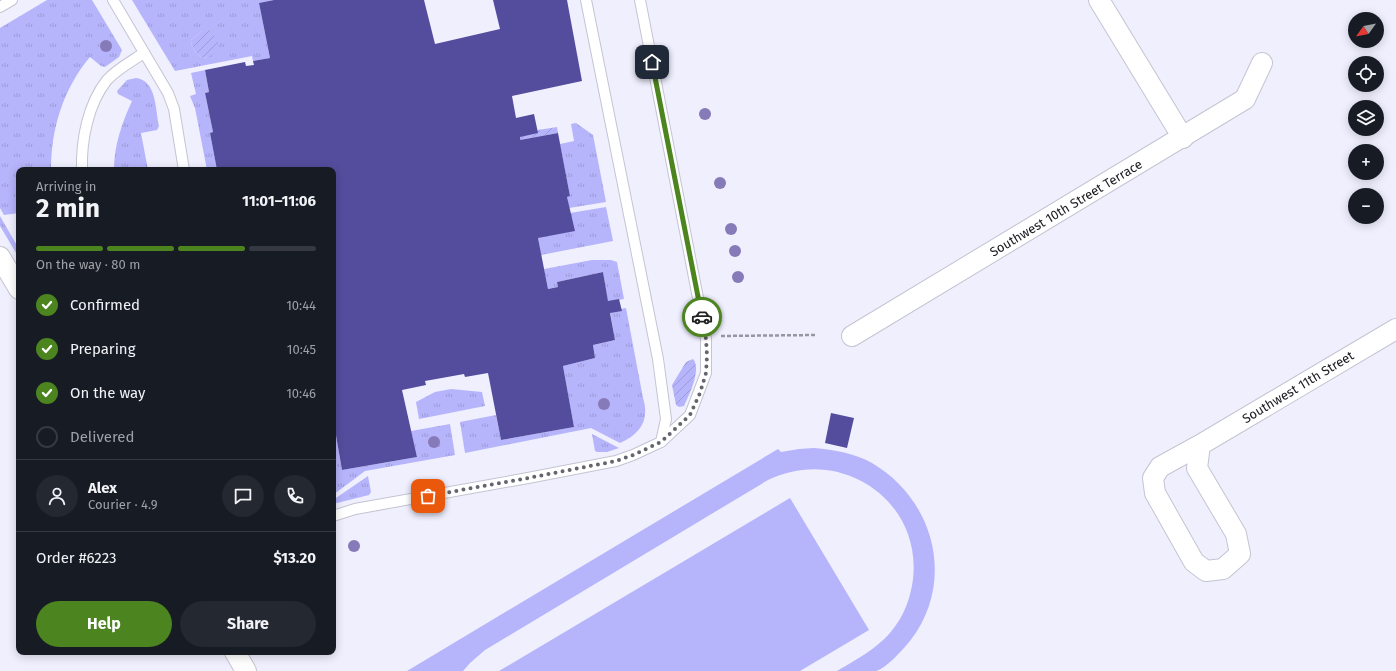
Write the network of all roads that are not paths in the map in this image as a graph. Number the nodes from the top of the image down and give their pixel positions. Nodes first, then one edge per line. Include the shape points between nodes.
1 (12, 0) edge
2 (113, 0) edge
3 (586, 0) edge
4 (640, 0) edge
5 (1099, 0) edge
6 (0, 7) edge
7 (144, 53) junction
8 (1262, 63) dead end
9 (1183, 138) junction
10 (82, 167) edge
11 (184, 167) edge
12 (0, 257) edge
13 (16, 284) edge
14 (1396, 329) edge
15 (852, 336) dead end
16 (661, 442) junction
17 (1200, 445) junction
18 (336, 515) edge
19 (237, 655) edge
20 (246, 671) edge

1 - 6 lane
2 - 7 lane
3 - 16 lane via 658,359 666,418
4 - 16 lane via 706,339 707,356 706,373 690,415
5 - 9 street
7 - 10 lane via 117,71 96,98 84,133
7 - 11 lane via 168,93 174,109
8 - 9 street, Southwest 10th Street Terrace via 1245,99
9 - 15 street, Southwest 10th Street Terrace
12 - 13 street
14 - 17 street, Southwest 11th Street
16 - 18 lane via 616,461 355,509
17 - 17 street, Southwest 11th Street via 1160,467 1153,478 1155,493 1194,562 1206,571 1223,569 1240,554 1236,534 1197,468
19 - 20 street

